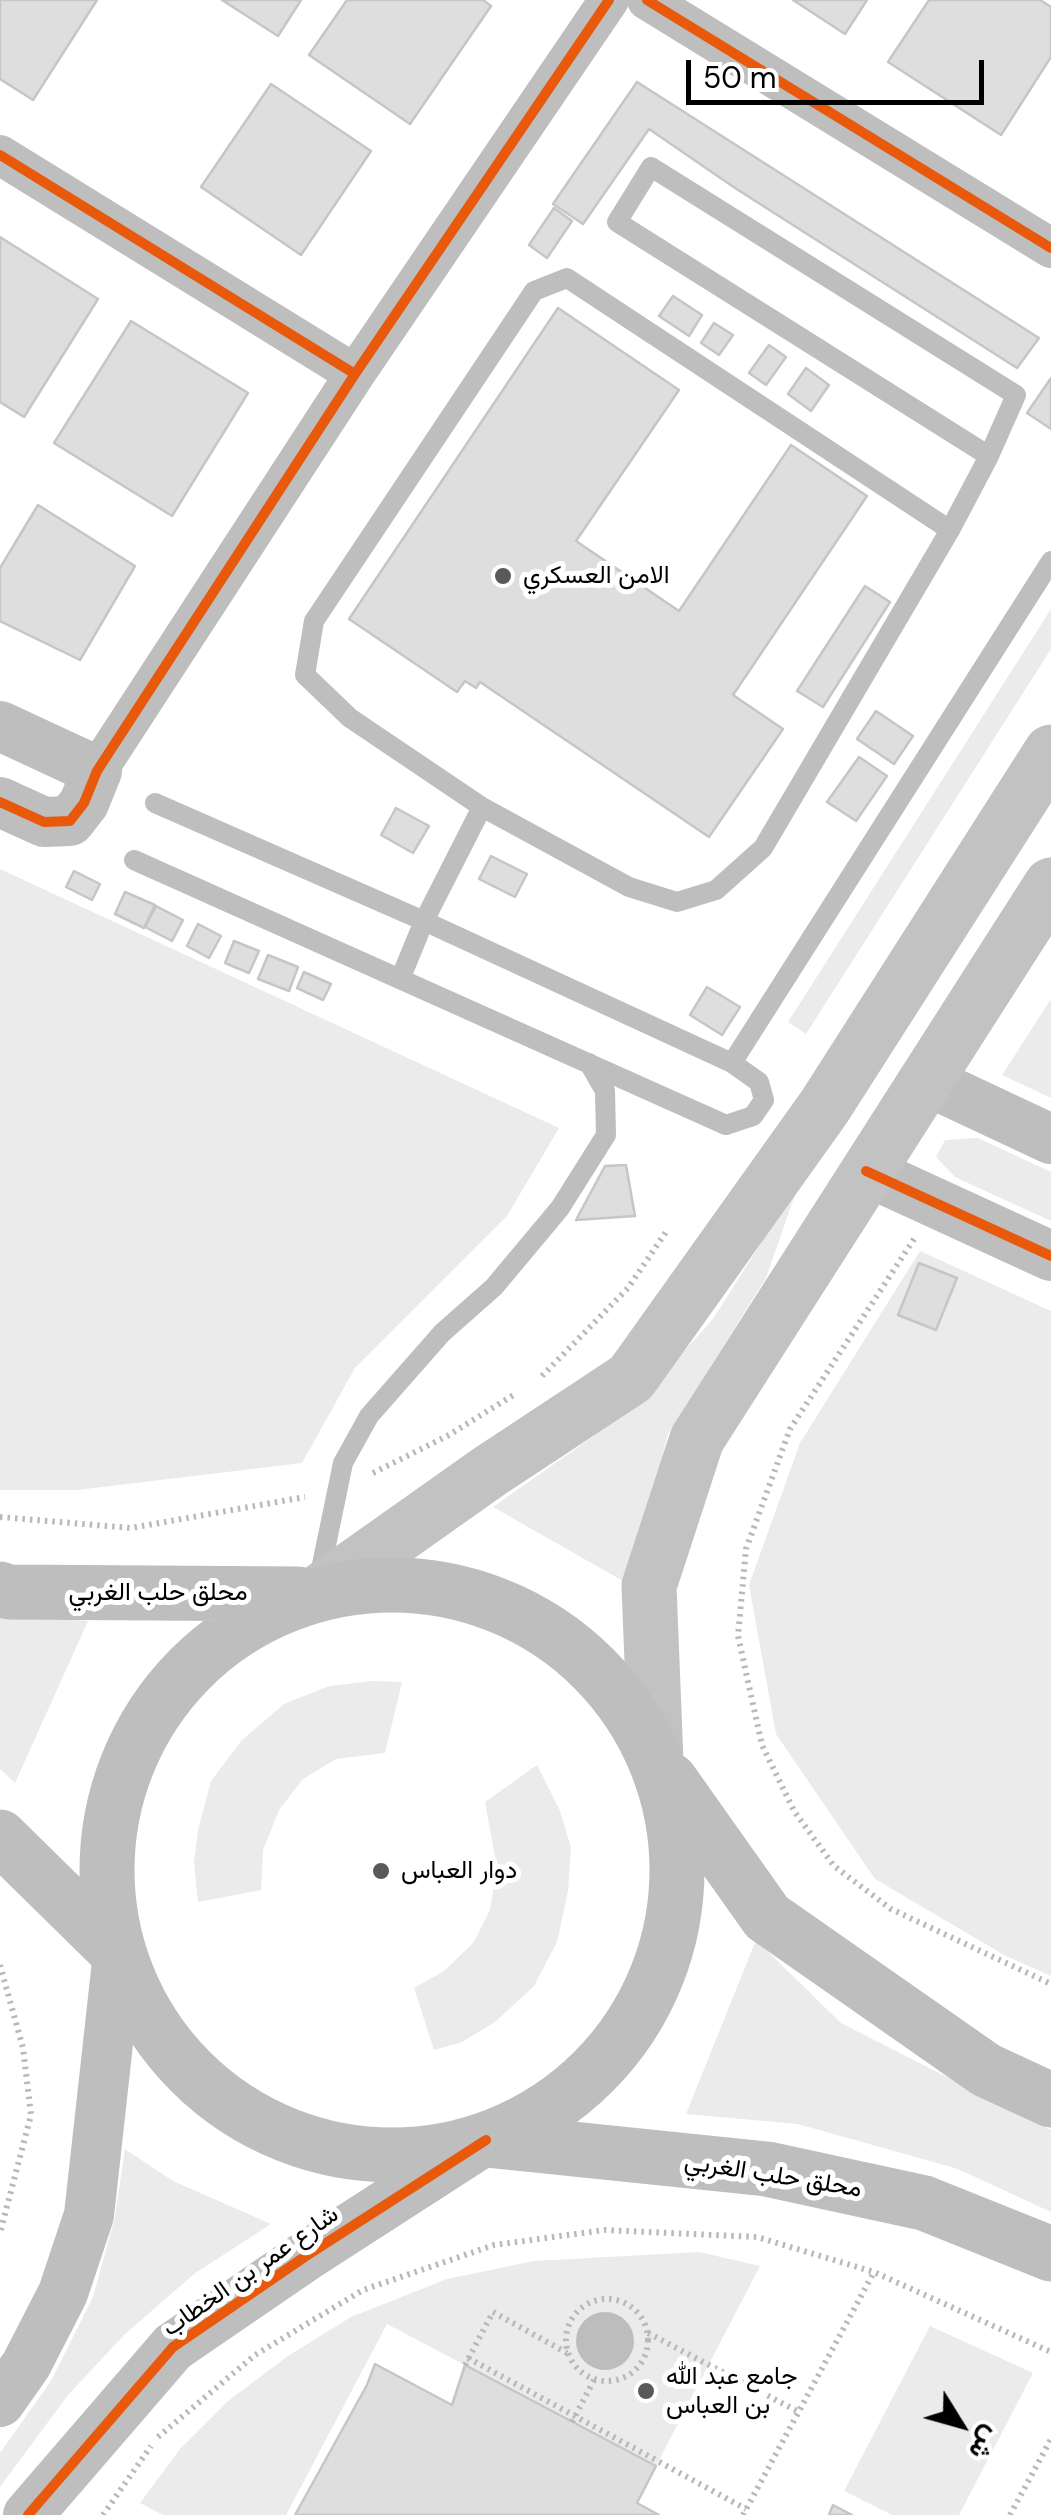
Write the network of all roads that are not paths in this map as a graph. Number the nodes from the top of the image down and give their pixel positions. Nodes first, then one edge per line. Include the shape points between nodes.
1 (608, 0) edge
2 (646, 0) edge
3 (0, 155) edge
4 (1051, 248) edge
5 (355, 374) junction
6 (989, 456) junction
7 (950, 530) junction
8 (1051, 562) edge
9 (0, 726) edge
10 (1051, 752) edge
11 (97, 771) junction
12 (0, 802) edge
13 (156, 804) dead end
14 (482, 807) junction
15 (134, 860) dead end
16 (1051, 885) edge
17 (424, 922) junction
18 (401, 977) junction
19 (589, 1063) junction
20 (732, 1063) junction
21 (925, 1080) junction
22 (1051, 1139) edge
23 (866, 1171) junction
24 (1051, 1256) edge
25 (0, 1589) edge
26 (316, 1594) junction
27 (656, 1762) junction
28 (0, 1837) edge
29 (118, 1953) junction
30 (1051, 2100) edge
31 (486, 2140) junction
32 (1051, 2254) edge
33 (0, 2402) edge
34 (28, 2515) edge

1 - 5 street
2 - 4 street
3 - 5 street
5 - 11 street
6 - 6 lane via 1016,395 651,167 617,222
6 - 7 lane
7 - 14 lane via 763,848 716,890 677,902 629,887
7 - 14 lane via 567,278 534,290 314,621 305,675 350,718
8 - 20 lane
9 - 11 street
10 - 26 main road via 825,1106 631,1378
11 - 12 street via 70,822 44,822
13 - 17 lane
14 - 17 lane
15 - 18 lane
16 - 21 main road
17 - 18 lane
17 - 20 lane
18 - 19 lane
19 - 20 lane via 726,1126 753,1116 764,1100 759,1082
19 - 26 lane via 605,1092 606,1135 560,1208 494,1287 442,1333 369,1416 344,1463
21 - 22 street
21 - 23 main road
23 - 24 street
23 - 27 main road via 697,1439 648,1586
25 - 26 highway, محلق حلب الغربي
26 - 27 highway via 419,1585 470,1594 518,1613 602,1674
26 - 29 highway via 264,1615 216,1646 174,1685 142,1732 119,1784 108,1840 107,1897
27 - 30 highway via 767,1917 986,2070
27 - 31 highway via 671,1811 674,1913 640,2010 574,2089
28 - 29 highway
29 - 31 highway via 140,2006 172,2054 213,2094 262,2126 315,2146 372,2156 430,2154
29 - 33 street via 90,2215 63,2293
31 - 32 highway, محلق حلب الغربي via 767,2169 924,2202
31 - 34 street, شارع عمر بن الخطاب via 172,2346

